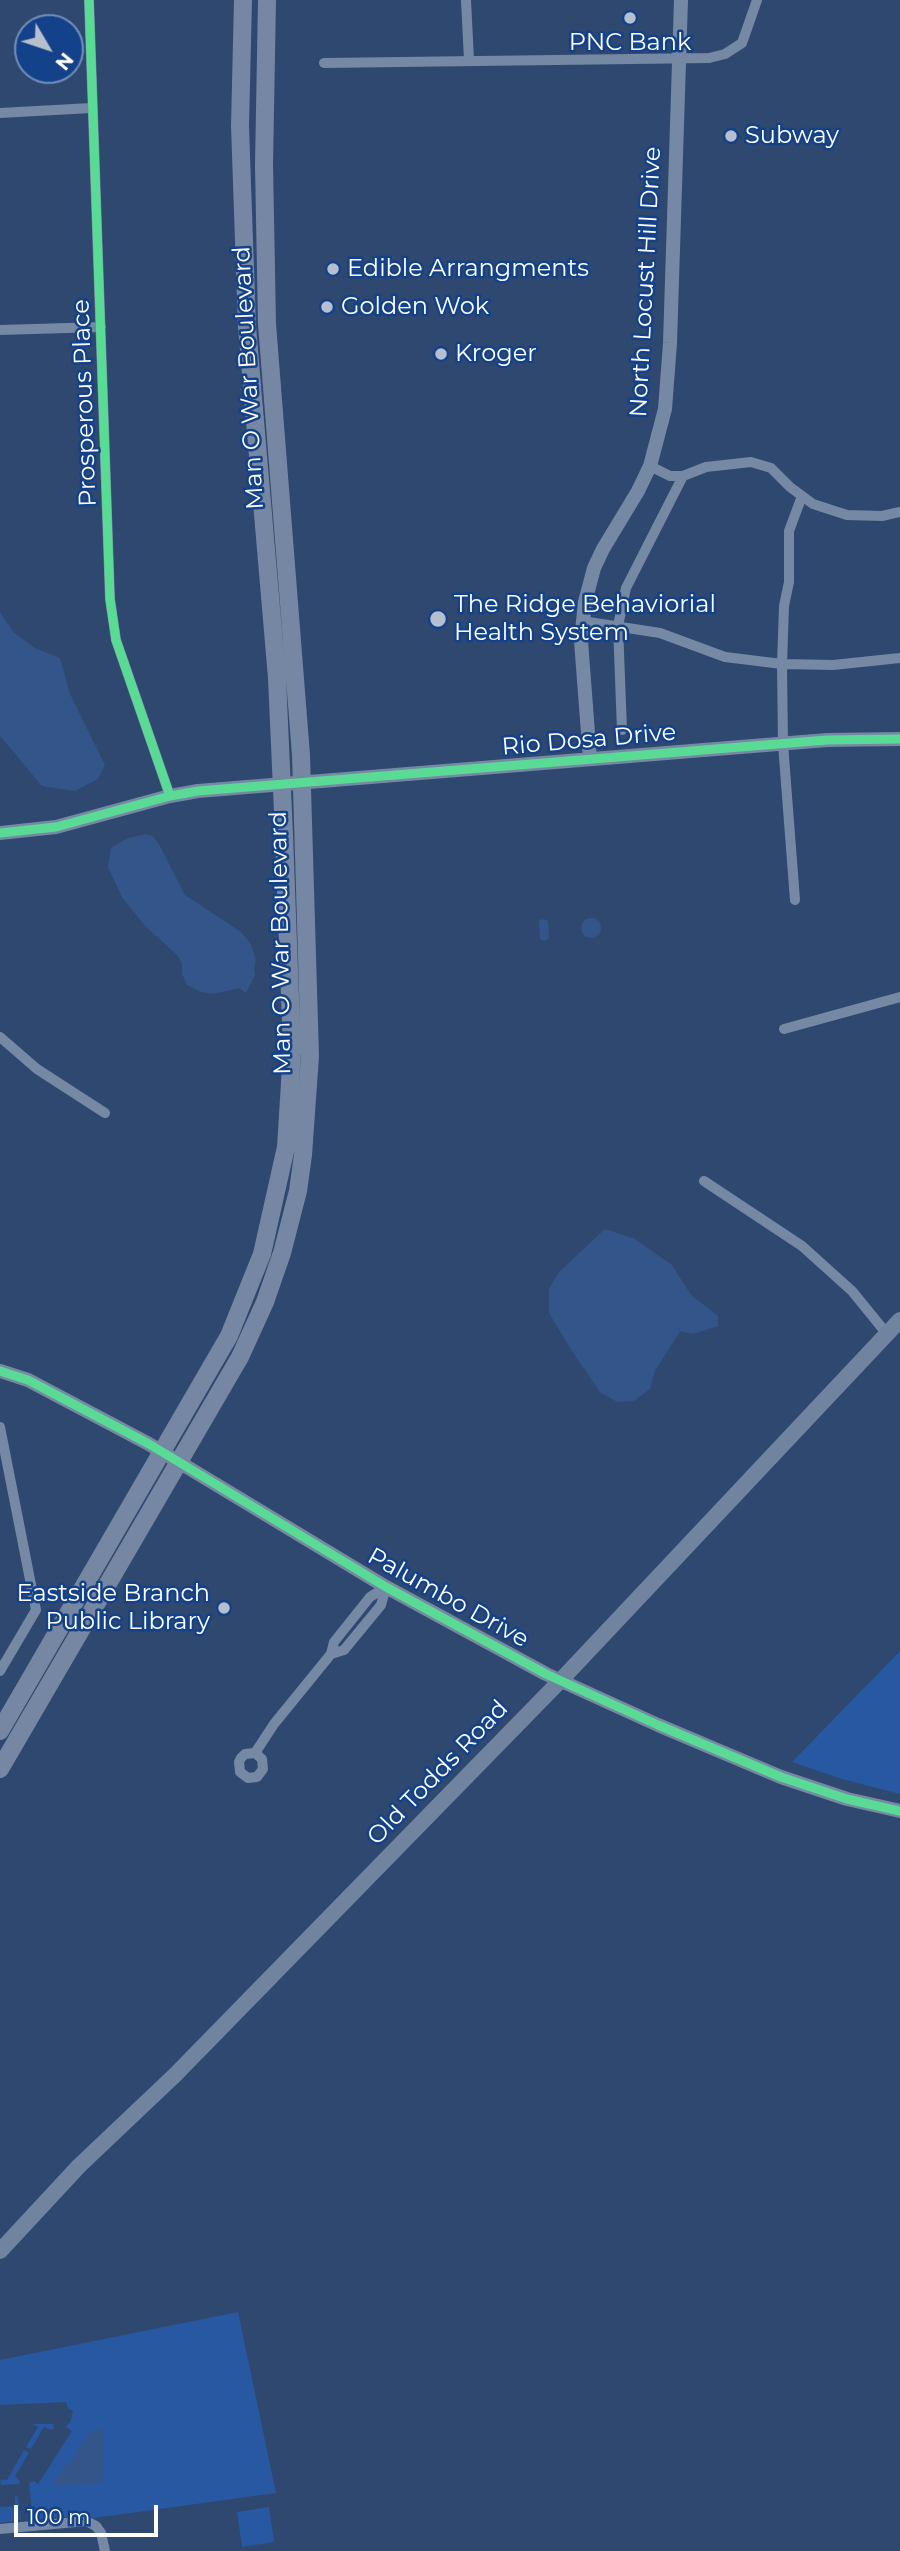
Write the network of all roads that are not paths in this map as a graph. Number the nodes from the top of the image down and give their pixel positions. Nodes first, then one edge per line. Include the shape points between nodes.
1 (89, 0) edge
2 (243, 0) edge
3 (267, 0) edge
4 (467, 0) edge
5 (681, 0) edge
6 (757, 0) edge
7 (680, 58) junction
8 (469, 60) junction
9 (324, 63) dead end
10 (91, 108) junction
11 (0, 113) edge
12 (101, 327) junction
13 (0, 330) edge
14 (650, 466) junction
15 (683, 477) junction
16 (802, 496) junction
17 (900, 512) edge
18 (582, 621) junction
19 (618, 626) junction
20 (900, 658) edge
21 (782, 664) junction
22 (622, 730) dead end
23 (900, 739) edge
24 (783, 744) junction
25 (590, 759) junction
26 (302, 783) junction
27 (282, 785) junction
28 (170, 796) junction
29 (0, 833) edge
30 (795, 900) dead end
31 (900, 997) edge
32 (784, 1029) dead end
33 (0, 1037) edge
34 (105, 1113) dead end
35 (704, 1181) dead end
36 (900, 1320) edge
37 (887, 1334) junction
38 (0, 1371) edge
39 (0, 1427) edge
40 (163, 1452) junction
41 (180, 1462) junction
42 (386, 1587) junction
43 (0, 1671) edge
44 (561, 1680) junction
45 (0, 1731) edge
46 (255, 1753) dead end
47 (0, 1769) edge
48 (900, 1811) edge
49 (0, 2251) edge
50 (0, 2529) edge
51 (105, 2551) edge

1 - 10 street, Prosperous Place
2 - 27 main road, Man O War Boulevard via 240,126 247,327
3 - 26 main road, Man O War Boulevard via 267,324
4 - 8 street
5 - 7 street, North Locust Hill Drive
6 - 7 street via 745,38 737,47 709,58
7 - 8 street
7 - 14 street, North Locust Hill Drive via 670,343 664,409
8 - 9 street
10 - 11 street
10 - 12 street, Prosperous Place
12 - 13 street
12 - 28 street, Prosperous Place via 113,624
14 - 15 street
14 - 18 street, North Locust Hill Drive via 594,568
15 - 16 street via 706,467 751,462 771,468
15 - 19 street via 626,587
16 - 17 street via 847,515
16 - 21 street via 789,531
18 - 19 street
18 - 25 street, North Locust Hill Drive
19 - 21 street via 660,633 725,657
19 - 22 street
20 - 21 street via 833,665
21 - 24 street
23 - 24 street, Rio Dosa Drive
24 - 25 street, Rio Dosa Drive
24 - 30 street
25 - 26 street, Rio Dosa Drive
26 - 27 street, Rio Dosa Drive
26 - 41 main road, Man O War Boulevard via 310,1056 298,1191 282,1253 256,1322
27 - 28 street, Rio Dosa Drive
27 - 40 main road, Man O War Boulevard via 292,1051 281,1176 248,1295 217,1360
28 - 29 street, Rio Dosa Drive via 64,826
31 - 32 street
33 - 34 street via 37,1069
35 - 37 street via 802,1245 852,1291
36 - 37 main road, Old Todds Road
37 - 44 main road, Old Todds Road
38 - 40 street, Palumbo Drive via 31,1382
39 - 43 street via 36,1610
40 - 41 street, Palumbo Drive
40 - 45 main road, Man O War Boulevard
41 - 42 street, Palumbo Drive
41 - 47 main road, Man O War Boulevard
42 - 44 street, Palumbo Drive
42 - 46 street via 381,1605 344,1650 331,1654
44 - 48 street, Palumbo Drive via 781,1777
44 - 49 main road, Old Todds Road
50 - 51 street via 86,2521 101,2533

